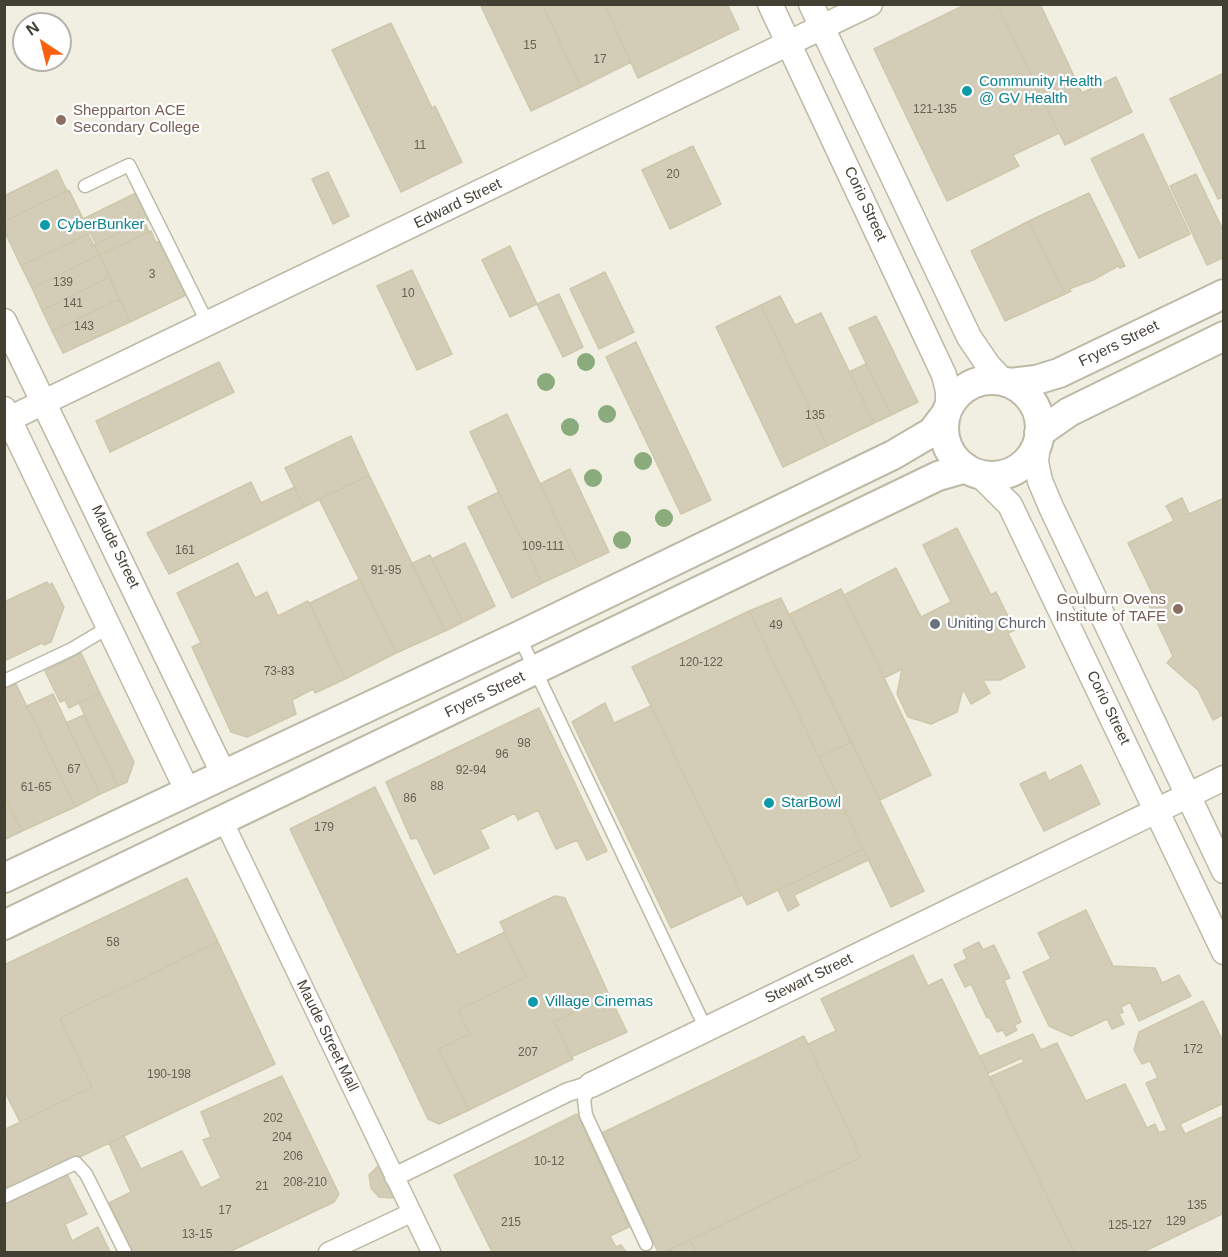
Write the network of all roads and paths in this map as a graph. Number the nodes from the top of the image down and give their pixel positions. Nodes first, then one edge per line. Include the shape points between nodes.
1 (770, 4) edge
2 (811, 4) edge
3 (870, 4) edge
4 (822, 28) junction
5 (788, 44) junction
6 (85, 186) dead end
7 (1224, 294) edge
8 (4, 321) edge
9 (208, 324) junction
10 (1224, 336) edge
11 (1007, 382) junction
12 (45, 401) junction
13 (947, 411) junction
14 (7, 414) edge
15 (1039, 438) junction
16 (973, 471) junction
17 (109, 627) junction
18 (519, 636) junction
19 (535, 671) junction
20 (4, 681) edge
21 (224, 775) junction
22 (1224, 778) edge
23 (188, 792) junction
24 (1188, 795) junction
25 (1156, 810) junction
26 (223, 820) junction
27 (1224, 871) edge
28 (4, 878) edge
29 (4, 925) edge
30 (1224, 952) edge
31 (706, 1029) junction
32 (591, 1085) junction
33 (394, 1177) junction
34 (4, 1197) edge
35 (411, 1213) junction
36 (646, 1244) dead end
37 (124, 1252) edge
38 (328, 1252) edge
39 (430, 1252) edge

1 - 5 street, Corio Street
2 - 4 street
3 - 4 street, Edward Street
4 - 5 street, Edward Street
4 - 11 street via 969,337 988,365
5 - 9 street, Edward Street
5 - 13 street, Corio Street via 944,375
6 - 9 lane via 129,165
7 - 11 street, Fryers Street via 1059,373
8 - 12 street, Maude Street
9 - 12 street, Edward Street
10 - 15 street via 1069,412
11 - 13 street via 990,379 965,387
11 - 15 street via 1034,403
12 - 14 street, Edward Street
12 - 21 street, Maude Street
13 - 16 street via 943,430 947,445 954,458
13 - 18 street via 932,432 915,444
14 - 17 street
15 - 16 street via 1029,459 1015,470 997,476
15 - 24 street via 1036,462 1043,489
16 - 19 street, Fryers Street via 938,476
16 - 25 street, Corio Street via 1010,505
17 - 20 lane
17 - 23 street
18 - 19 lane
18 - 21 street
19 - 26 street, Fryers Street
19 - 31 lane
21 - 23 street
21 - 26 street
22 - 24 street, Stewart Street
23 - 26 street
23 - 28 street
24 - 25 street, Stewart Street
24 - 27 street
25 - 30 street, Corio Street
25 - 31 street, Stewart Street
26 - 29 street, Fryers Street
26 - 33 street, Maude Street Mall
31 - 32 street, Stewart Street
32 - 33 street, Stewart Street via 568,1092
32 - 36 lane via 584,1100 586,1115
33 - 35 street, Maude Street Mall
34 - 37 lane via 76,1163 86,1174
35 - 38 street
35 - 39 street, Maude Street Mall

